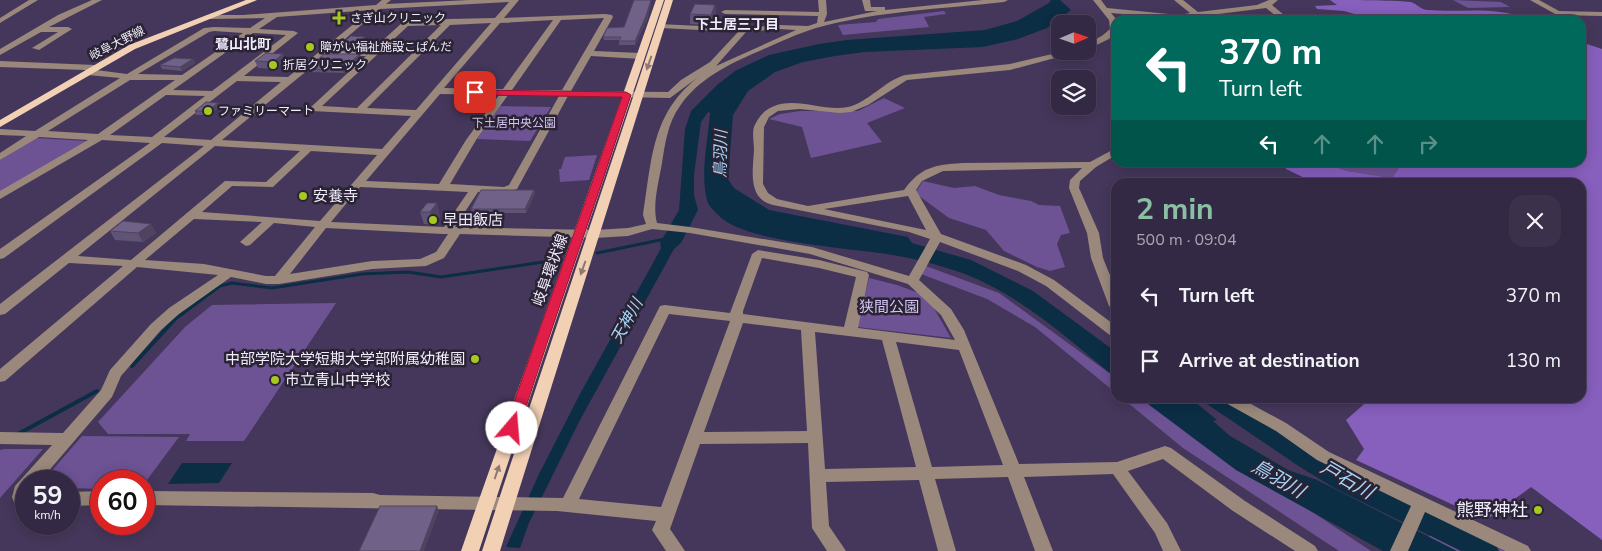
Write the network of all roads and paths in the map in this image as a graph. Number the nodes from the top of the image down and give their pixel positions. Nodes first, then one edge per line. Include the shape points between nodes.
1 (34, 0) edge
2 (98, 0) edge
3 (252, 0) edge
4 (387, 0) edge
5 (511, 0) edge
6 (515, 0) edge
7 (660, 0) edge
8 (669, 0) edge
9 (822, 0) edge
10 (866, 0) edge
11 (918, 0) edge
12 (1004, 0) edge
13 (1097, 0) edge
14 (1178, 0) edge
15 (1534, 0) edge
16 (1270, 3) edge
17 (377, 7) junction
18 (1107, 10) junction
19 (799, 14) junction
20 (823, 14) junction
21 (1602, 14) edge
22 (274, 15) junction
23 (1146, 15) edge
24 (1196, 15) joint
25 (1281, 15) edge
26 (209, 16) junction
27 (559, 17) junction
28 (722, 17) junction
29 (1111, 17) edge
30 (501, 18) junction
31 (0, 20) edge
32 (449, 21) junction
33 (818, 25) junction
34 (661, 26) junction
35 (796, 27) junction
36 (808, 28) junction
37 (39, 30) junction
38 (252, 30) junction
39 (744, 30) junction
40 (1111, 32) edge
41 (1096, 43) edge
42 (36, 48) dead end
43 (0, 52) edge
44 (322, 53) junction
45 (588, 53) junction
46 (372, 54) junction
47 (641, 56) junction
48 (1051, 57) edge
49 (0, 64) edge
50 (92, 70) junction
51 (131, 76) junction
52 (184, 78) junction
53 (236, 78) junction
54 (288, 80) junction
55 (438, 91) junction
56 (164, 92) junction
57 (506, 93) junction
58 (215, 94) junction
59 (564, 94) junction
60 (632, 95) junction
61 (359, 111) junction
62 (420, 113) junction
63 (0, 124) edge
64 (0, 132) edge
65 (38, 134) junction
66 (100, 137) junction
67 (157, 140) junction
68 (212, 143) junction
69 (309, 148) junction
70 (386, 152) junction
71 (1111, 154) edge
72 (0, 157) edge
73 (1092, 165) junction
74 (358, 184) junction
75 (442, 187) junction
76 (475, 189) junction
77 (910, 190) junction
78 (0, 196) edge
79 (801, 209) junction
80 (192, 215) junction
81 (271, 220) junction
82 (324, 224) junction
83 (652, 226) junction
84 (451, 231) junction
85 (580, 234) junction
86 (595, 234) junction
87 (938, 237) junction
88 (246, 242) dead end
89 (0, 255) edge
90 (66, 259) junction
91 (134, 263) junction
92 (230, 272) junction
93 (913, 278) junction
94 (279, 280) junction
95 (1111, 293) edge
96 (0, 311) edge
97 (738, 319) junction
98 (808, 327) junction
99 (1111, 329) edge
100 (850, 332) junction
101 (888, 337) junction
102 (964, 346) junction
103 (0, 376) edge
104 (1238, 403) edge
105 (816, 437) junction
106 (1, 438) edge
107 (695, 438) junction
108 (67, 439) junction
109 (1117, 468) junction
110 (40, 470) edge
111 (1014, 471) junction
112 (924, 474) junction
113 (818, 476) junction
114 (155, 498) edge
115 (486, 503) junction
116 (511, 504) junction
117 (563, 505) junction
118 (1420, 505) junction
119 (667, 515) junction
120 (470, 551) edge
121 (491, 551) edge
122 (676, 551) edge
123 (837, 551) edge
124 (947, 551) edge
125 (1044, 551) edge
126 (1172, 551) edge
127 (1309, 551) edge
128 (1399, 551) edge
129 (1522, 551) edge

1 - 31 street
2 - 37 street
3 - 26 main road, 岐阜大野線
4 - 17 street
5 - 17 street
6 - 30 street
7 - 47 main road, 岐阜環状線
8 - 34 main road, 岐阜環状線
9 - 20 street
10 - 11 street via 868,9 877,10 920,3
12 - 33 street via 850,18
13 - 18 street
14 - 24 street
15 - 21 street via 1557,13
16 - 24 street
16 - 25 street
17 - 22 street
17 - 44 street
18 - 23 street
18 - 29 street
19 - 20 street
19 - 28 street
19 - 35 street
20 - 33 street
22 - 26 street
22 - 38 street
26 - 50 main road, 岐阜大野線 via 132,47
27 - 30 street
27 - 45 street via 608,16
27 - 57 street
28 - 34 street
28 - 39 street
30 - 32 street
30 - 55 street
32 - 46 street via 406,24
32 - 61 street
33 - 36 street
34 -> 60 main road, 岐阜環状線
35 - 36 street
35 - 39 street
36 - 83 street via 725,64 691,88 675,105 665,124 649,215
37 - 42 street via 68,29
37 - 43 street
38 - 51 street via 207,30
38 - 52 street
38 - 53 street via 294,33
39 - 60 street via 714,64 670,94
40 - 41 street
44 - 46 street
44 - 54 street
45 - 47 street
45 - 59 street
46 - 61 street via 314,109
47 - 60 main road, 岐阜環状線
48 - 79 street via 1010,67 905,78 861,104 844,110 798,106 769,112 759,127 758,184 763,195 773,202
49 - 50 street
50 - 51 street
50 - 63 main road, 岐阜大野線
51 - 52 street
51 - 65 street
52 - 56 street
53 - 54 street
53 - 58 street
54 - 68 street
55 - 57 street
55 - 62 street
56 - 58 street
56 - 66 street
57 - 59 street
57 - 75 street
58 - 67 street
59 - 60 street
59 - 76 street via 514,187 505,190
60 - 85 main road, 岐阜環状線
60 - 86 main road, 岐阜環状線
61 - 62 street
62 - 70 street
64 - 65 street
65 - 66 street
65 - 72 street
66 - 67 street
66 - 78 street
67 - 68 street
67 - 89 street
68 - 69 street
68 - 90 street
69 - 70 street
69 - 80 street via 269,185 229,184
70 - 74 street
71 - 73 street
73 - 77 street via 941,168 918,179
73 - 95 street via 1075,180 1074,188 1093,233 1097,258
74 - 75 street
74 - 82 street
75 - 76 street
76 - 84 street
77 - 79 street via 908,193
77 - 87 street
79 - 87 street
80 - 81 street
80 - 91 street
81 - 82 street
81 - 88 street
82 - 84 street
82 - 94 street
83 - 86 street via 628,232
83 - 93 street via 812,250
84 - 85 street
84 - 94 street via 440,256 422,263 372,265
85 - 86 street
115 -> 85 main road, 岐阜環状線
86 -> 116 main road, 岐阜環状線 via 560,334
87 - 93 street
87 - 99 street via 1022,268 1050,282
90 - 91 street
90 - 96 street
91 - 92 street
91 - 103 street
92 - 94 street
92 - 108 street via 156,327 115,374 107,393
93 - 102 street via 946,312
97 - 98 street
97 - 100 street via 736,311 758,254 863,275
97 - 107 street
97 - 117 street via 665,309
98 - 100 street
98 - 105 street
100 - 101 street
101 - 102 street
101 - 112 street
102 - 111 street
104 - 118 street via 1323,456
105 - 107 street
105 - 113 street
106 - 108 street
107 - 119 street
108 - 110 street
109 - 111 street
109 - 126 street via 1160,528
109 - 127 street via 1165,452 1239,506
111 - 112 street
111 - 125 street
112 - 113 street
112 - 124 street
113 - 123 street via 821,528
114 - 115 street
115 - 116 street
115 - 120 main road, 岐阜環状線
116 - 117 street
116 - 121 main road, 岐阜環状線
117 - 119 street
118 - 128 street
118 - 129 street
119 - 122 street via 661,530

